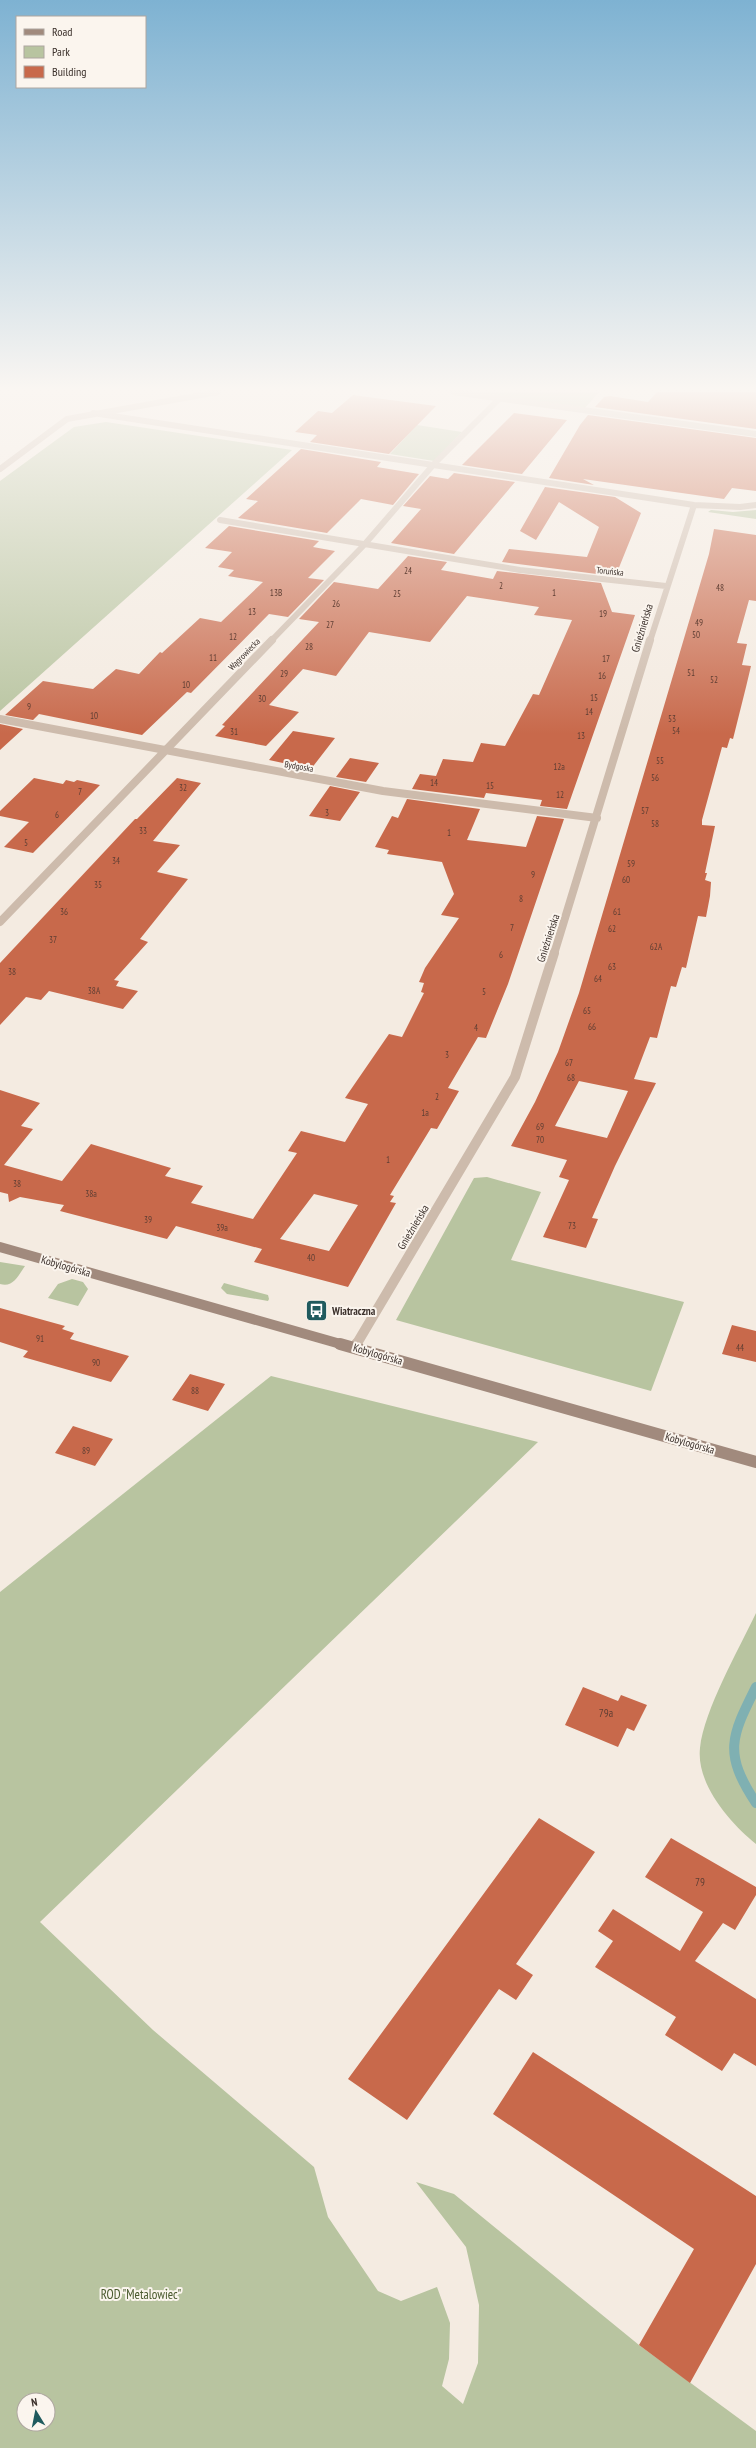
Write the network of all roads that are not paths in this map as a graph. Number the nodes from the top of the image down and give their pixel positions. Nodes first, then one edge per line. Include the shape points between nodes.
1 (397, 506) edge
2 (694, 506) edge
3 (723, 506) edge
4 (746, 506) edge
5 (220, 520) dead end
6 (364, 545) junction
7 (666, 586) junction
8 (0, 719) edge
9 (164, 750) junction
10 (597, 818) junction
11 (0, 922) edge
12 (0, 1248) edge
13 (355, 1347) junction
14 (756, 1462) edge

1 - 6 street, Wągrowiecka
2 - 7 street, Gnieźnieńska
3 - 4 street
5 - 6 street, Toruńska
6 - 7 street, Toruńska via 520,570
6 - 9 street, Wągrowiecka
7 - 10 street, Gnieźnieńska
8 - 9 street, Bydgoska
9 - 10 street, Bydgoska via 383,791
9 - 11 street, Wągrowiecka
10 - 13 street, Gnieźnieńska via 515,1077
12 - 13 street, Kobylogórska
13 - 14 street, Kobylogórska

